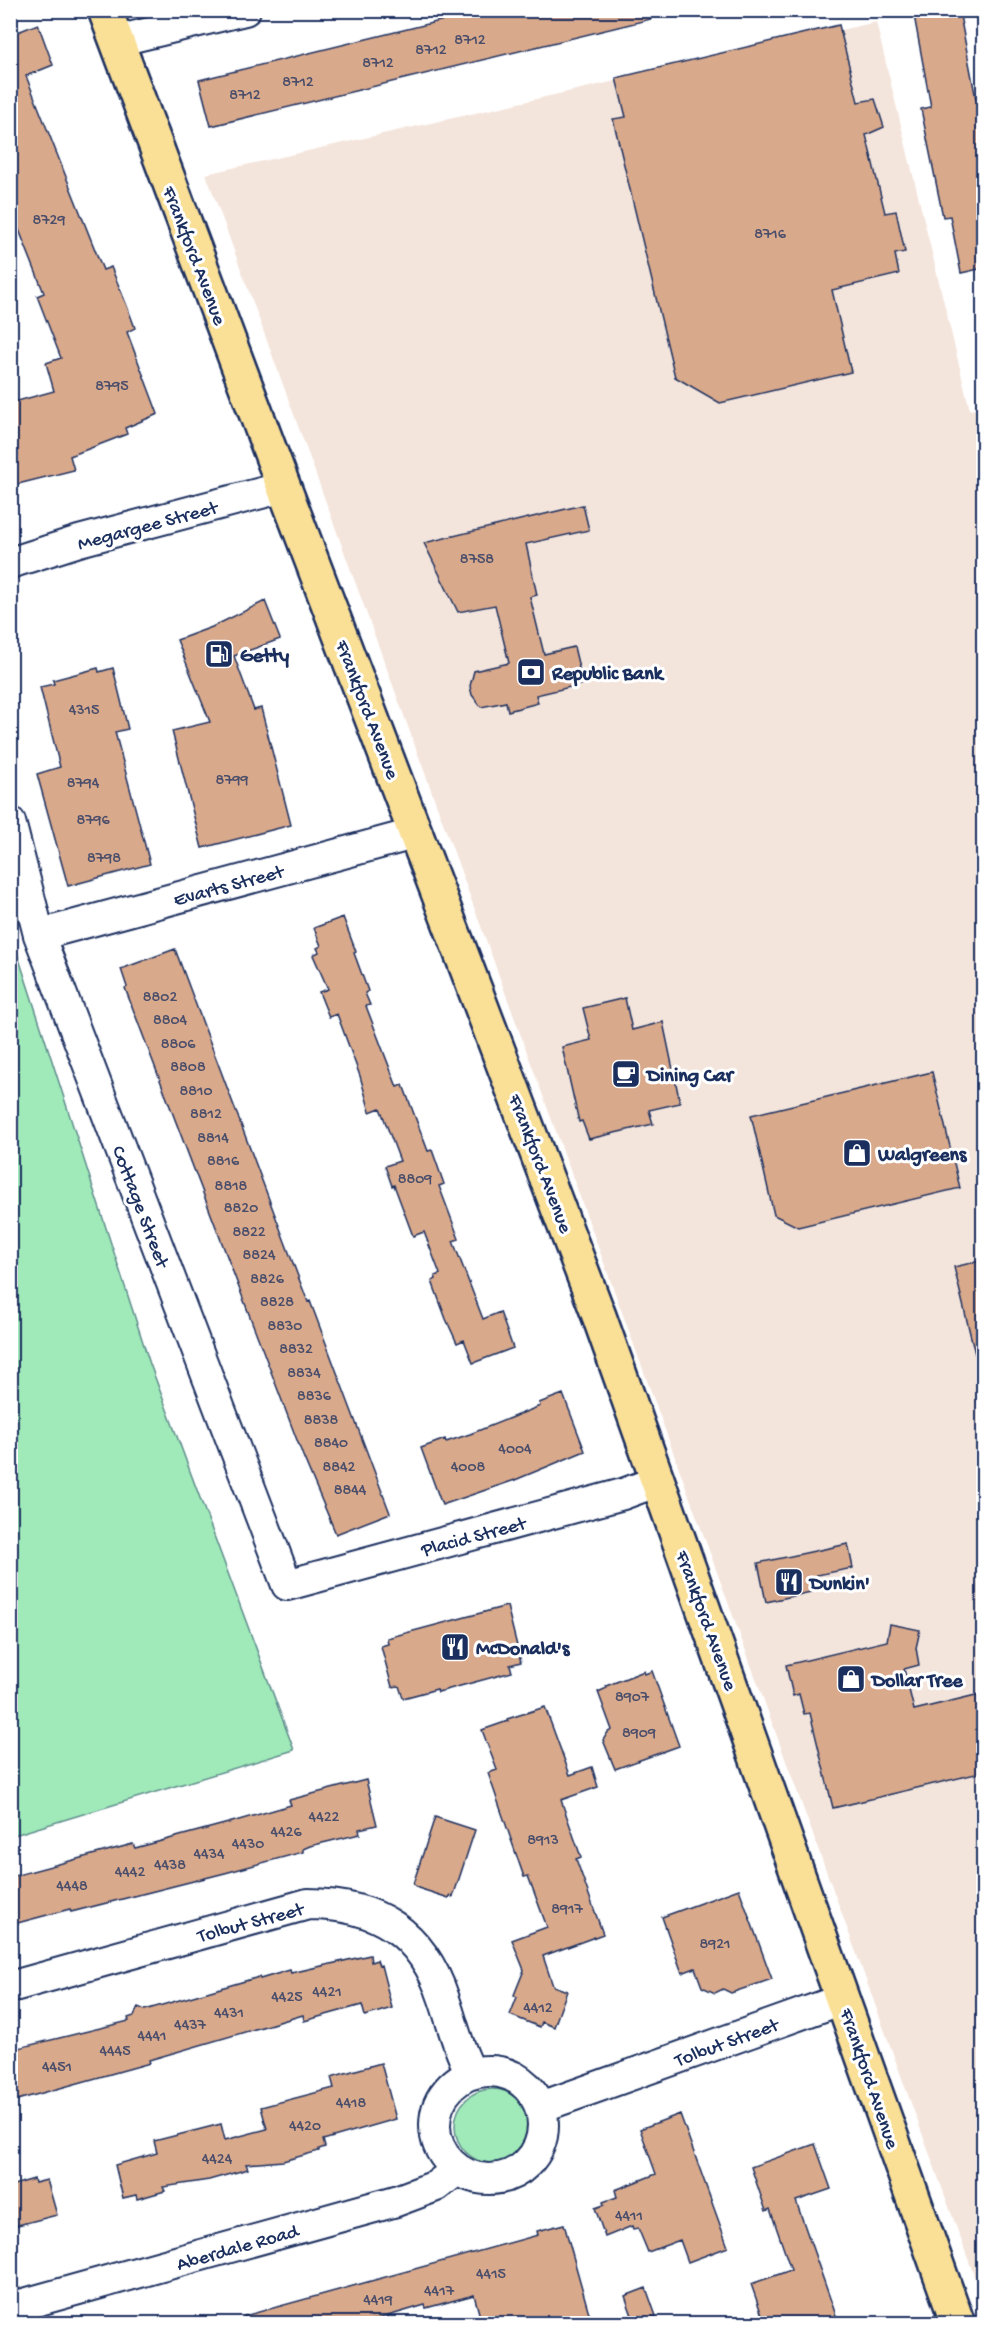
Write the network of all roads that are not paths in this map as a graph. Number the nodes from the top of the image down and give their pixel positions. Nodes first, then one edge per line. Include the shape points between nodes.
1 (105, 10) edge
2 (245, 10) edge
3 (116, 41) junction
4 (284, 487) junction
5 (10, 563) edge
6 (10, 822) edge
7 (417, 833) junction
8 (39, 935) junction
9 (658, 1481) junction
10 (287, 1585) joint
11 (10, 1987) edge
12 (843, 1999) junction
13 (471, 2073) junction
14 (541, 2107) junction
15 (457, 2170) junction
16 (10, 2308) edge
17 (958, 2324) edge

1 - 3 main road, Frankford Avenue
2 - 3 street
3 - 4 main road, Frankford Avenue
4 - 5 street, Megargee Street
4 - 7 main road, Frankford Avenue
6 - 8 street, Cottage Street
7 - 8 street, Evarts Street
7 - 9 main road, Frankford Avenue via 557,1200
8 - 10 street, Cottage Street
9 - 10 street, Placid Street via 623,1494
9 - 12 main road, Frankford Avenue
11 - 13 street, Tolbut Street via 308,1904 350,1907 391,1924 409,1938 431,1967 460,2054
12 - 14 street, Tolbut Street
12 - 17 main road, Frankford Avenue
13 - 14 street via 492,2070 513,2075 530,2088
13 - 15 street via 447,2090 435,2118 438,2147
14 - 15 street via 544,2126 540,2145 530,2162 514,2174 495,2180 475,2178
15 - 16 street, Aberdale Road via 436,2186 396,2201

